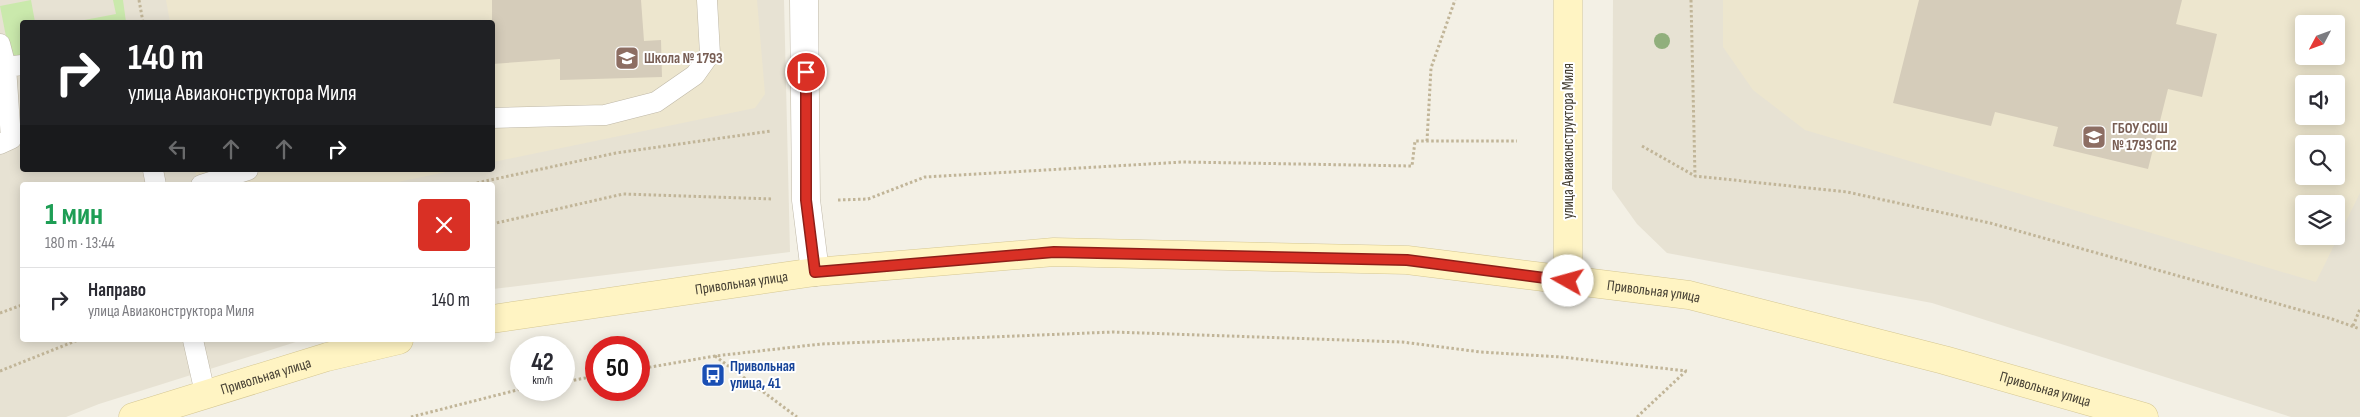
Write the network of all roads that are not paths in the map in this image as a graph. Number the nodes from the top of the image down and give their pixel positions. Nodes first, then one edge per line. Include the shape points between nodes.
1 (707, 0) edge
2 (804, 0) edge
3 (1568, 0) edge
4 (0, 44) edge
5 (9, 65) edge
6 (495, 118) edge
7 (0, 144) edge
8 (242, 172) edge
9 (210, 182) edge
10 (815, 272) junction
11 (1568, 281) junction
12 (495, 318) edge
13 (193, 342) edge
14 (391, 342) edge
15 (205, 393) junction
16 (133, 417) edge
17 (2144, 417) edge

1 - 6 lane via 710,54 695,75 656,102 605,115
2 - 10 street via 806,200
3 - 11 main road, улица Авиаконструктора Миля
4 - 5 lane
5 - 7 lane via 11,139
8 - 9 lane
10 - 11 main road, Привольная улица via 1054,252 1407,260
10 - 12 main road, Привольная улица
11 - 17 main road, Привольная улица via 1689,295 1944,360
13 - 15 lane
14 - 15 main road, Привольная улица
15 - 16 main road, Привольная улица

